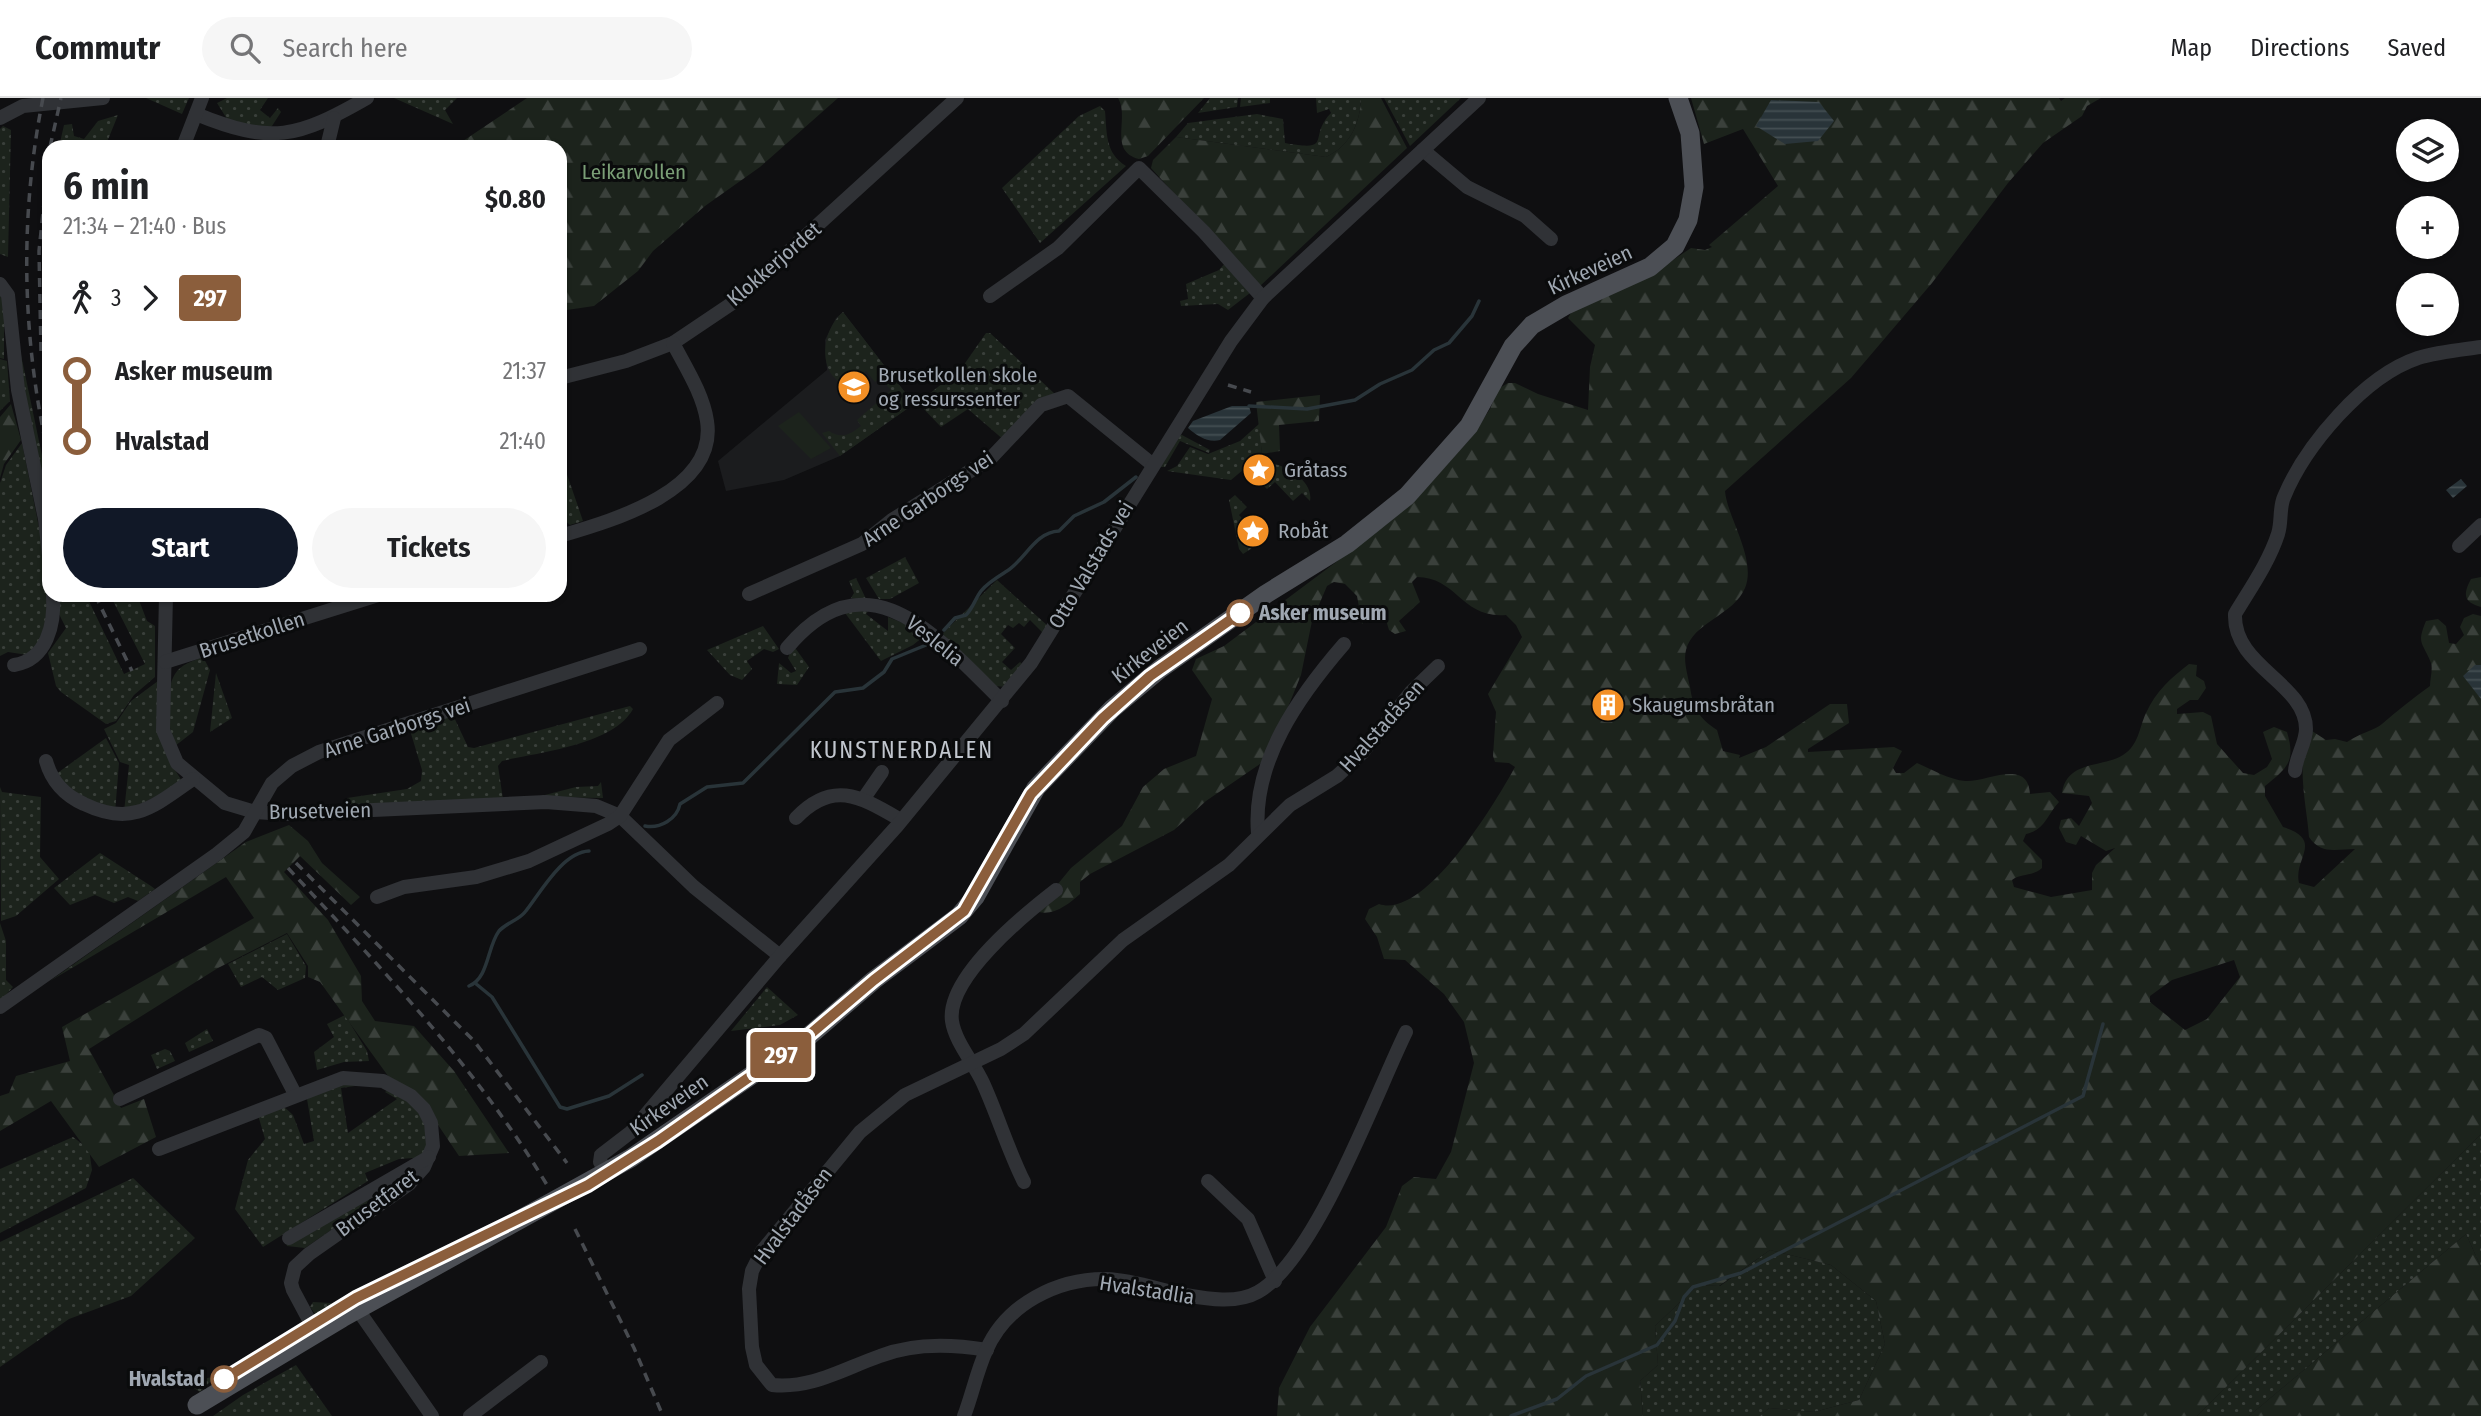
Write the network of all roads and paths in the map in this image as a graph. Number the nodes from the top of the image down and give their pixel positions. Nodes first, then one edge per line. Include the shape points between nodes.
1 (103, 98) edge
2 (202, 98) edge
3 (367, 98) edge
4 (957, 98) edge
5 (1479, 98) edge
6 (1678, 98) edge
7 (2, 113) edge
8 (196, 114) junction
9 (334, 118) junction
10 (186, 140) edge
11 (329, 140) edge
12 (1423, 150) junction
13 (1551, 239) dead end
14 (0, 284) edge
15 (990, 296) dead end
16 (1263, 298) junction
17 (673, 343) junction
18 (2481, 347) edge
19 (567, 375) edge
20 (1153, 465) junction
21 (42, 505) edge
22 (2481, 525) edge
23 (567, 534) edge
24 (2459, 546) dead end
25 (749, 594) dead end
26 (53, 602) edge
27 (166, 602) edge
28 (356, 602) edge
29 (1344, 644) dead end
30 (787, 648) dead end
31 (640, 649) dead end
32 (165, 662) junction
33 (14, 665) dead end
34 (1438, 666) dead end
35 (1002, 701) junction
36 (717, 703) dead end
37 (46, 761) dead end
38 (2295, 771) dead end
39 (882, 772) dead end
40 (193, 779) junction
41 (864, 798) junction
42 (256, 812) junction
43 (621, 816) junction
44 (796, 818) dead end
45 (901, 820) junction
46 (1258, 833) junction
47 (1056, 890) dead end
48 (377, 897) dead end
49 (780, 956) junction
50 (0, 1007) edge
51 (1406, 1031) dead end
52 (974, 1063) junction
53 (295, 1094) junction
54 (120, 1099) dead end
55 (159, 1149) dead end
56 (430, 1156) junction
57 (607, 1173) junction
58 (1208, 1181) dead end
59 (1024, 1182) dead end
60 (289, 1237) dead end
61 (1275, 1281) junction
62 (360, 1305) junction
63 (314, 1328) junction
64 (987, 1350) junction
65 (541, 1362) dead end
66 (190, 1410) edge
67 (432, 1416) edge
68 (470, 1416) edge
69 (964, 1416) edge

1 - 7 street via 23,106
2 - 8 street
3 - 9 street
4 - 17 street, Klokkerjordet via 761,278
5 - 12 street, Otto Valstads vei
6 - 57 main road, Kirkeveien via 1690,133 1694,187 1685,229 1671,251 1650,267 1532,325 1513,346 1469,426 1407,496 1347,544 1160,668 1112,709 1036,788 975,897 959,916 808,1036
8 - 9 street via 230,129 257,134 289,132
8 - 10 street
9 - 11 street
12 - 13 street via 1459,181 1525,216
12 - 16 street, Otto Valstads vei
14 - 21 street via 8,295 18,390
15 - 16 street via 1058,248 1139,168
16 - 20 street, Otto Valstads vei via 1240,326
17 - 19 street, Klokkerjordet via 626,361
17 - 23 street via 705,410 704,453 685,481 664,495
18 - 38 street via 2416,359 2382,377 2348,405 2310,451 2282,500 2277,537 2235,614 2235,628 2247,652 2299,705 2305,718 2307,731
20 - 25 street, Arne Garborgs vei via 1068,396 1054,398 1041,405 991,458 862,544
20 - 35 street, Otto Valstads vei via 1031,663
22 - 24 street
26 - 33 street via 53,619 41,651 34,659
27 - 32 street
28 - 32 street, Brusetkollen
29 - 46 street via 1308,686 1276,744 1256,808
30 - 35 street, Veslelia via 802,629 829,611 851,604 874,604 920,624
31 - 42 street, Arne Garborgs vei via 320,752 272,783
32 - 40 street via 163,730 177,763
34 - 46 street, Hvalstadåsen via 1363,752
35 - 45 street, Otto Valstads vei
36 - 43 street via 669,740
37 - 40 street via 58,786 72,799 112,816 135,813
39 - 41 street
40 - 42 street via 225,803
41 - 44 street via 828,796 811,802
41 - 45 street
42 - 43 street, Brusetveien via 546,802 596,806
42 - 50 street, Brusetveien via 244,832 212,857
43 - 48 street via 568,846 529,861 476,877 404,887
43 - 49 street, Brusetveien via 694,887
45 - 49 street, Otto Valstads vei
46 - 52 street, Hvalstadåsen via 1213,878 1122,940 1024,1034
47 - 52 street via 1016,922 958,992 951,1019
49 - 57 street, Otto Valstads vei via 631,1132 601,1155
51 - 61 street, Hvalstadlia via 1341,1175 1292,1262
52 - 59 street
52 - 64 street, Hvalstadåsen via 905,1095 860,1132 762,1251 752,1271 749,1320 756,1365 772,1385 811,1383 883,1354 910,1349 964,1346
53 - 54 street via 266,1038 259,1035
53 - 55 street, Brusetfaret
53 - 56 street, Brusetfaret via 343,1077 397,1088 424,1109 431,1123
56 - 60 street
56 - 63 street, Brusetfaret via 409,1184 295,1267 293,1290
57 - 62 main road, Kirkeveien
58 - 61 street via 1248,1219
61 - 64 street, Hvalstadlia via 1255,1294 1231,1300 1108,1279 1060,1286 1012,1312
62 - 63 main road, Kirkeveien
62 - 67 street via 377,1339
63 - 66 main road, Kirkeveien
64 - 69 street, Hvalstadlia
65 - 68 street

